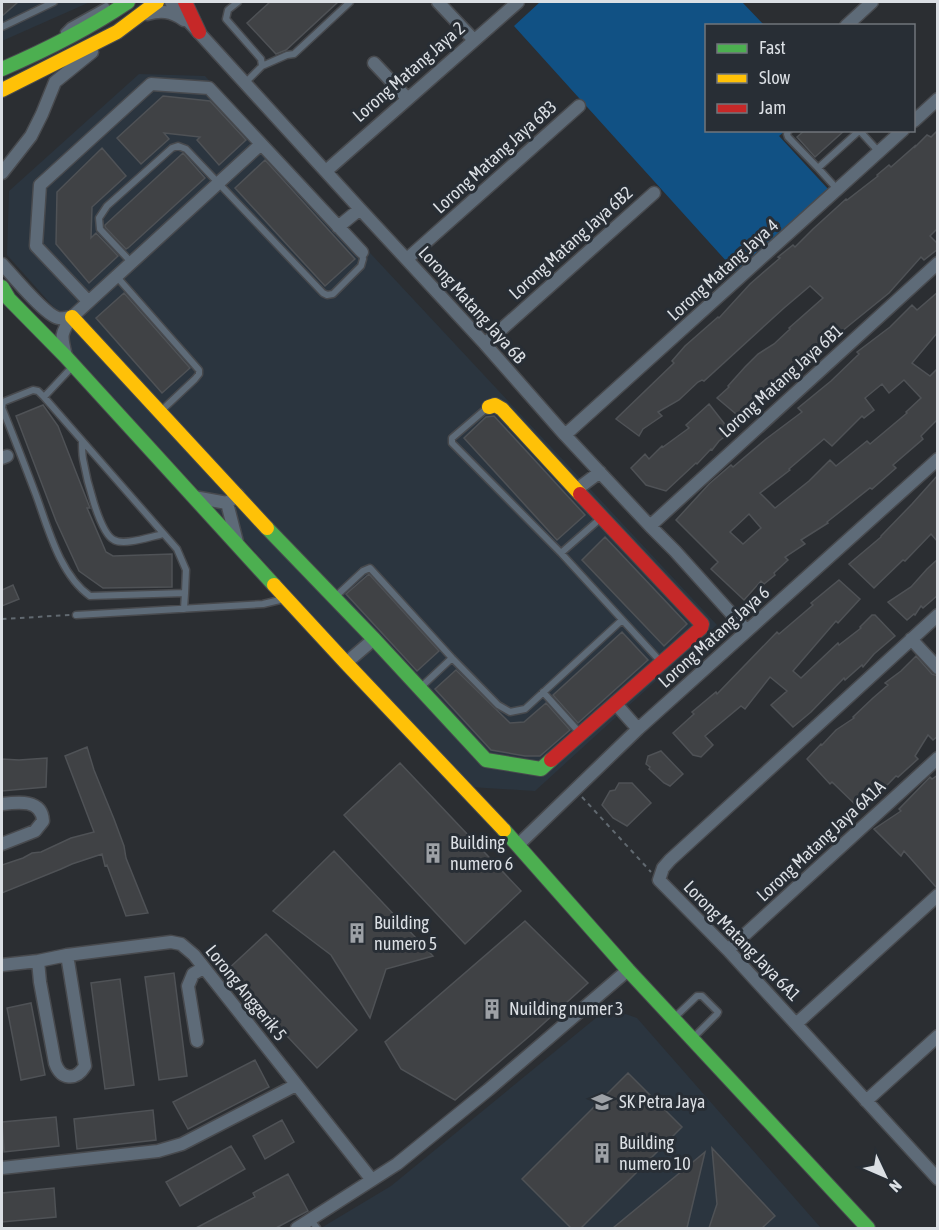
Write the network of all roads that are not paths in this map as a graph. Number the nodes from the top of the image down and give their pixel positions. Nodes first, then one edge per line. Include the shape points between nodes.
1 (54, 2) edge
2 (112, 2) edge
3 (128, 2) edge
4 (141, 2) edge
5 (157, 2) edge
6 (171, 2) edge
7 (185, 2) edge
8 (238, 2) edge
9 (350, 2) edge
10 (438, 2) edge
11 (518, 2) edge
12 (872, 2) edge
13 (131, 21) junction
14 (848, 24) edge
15 (2, 27) edge
16 (117, 32) junction
17 (199, 32) junction
18 (474, 39) junction
19 (47, 50) junction
20 (374, 63) dead end
21 (262, 66) junction
22 (2, 69) edge
23 (245, 83) junction
24 (2, 90) edge
25 (407, 98) junction
26 (938, 99) edge
27 (579, 106) dead end
28 (915, 120) edge
29 (788, 132) edge
30 (858, 132) edge
31 (860, 132) edge
32 (901, 132) edge
33 (261, 144) junction
34 (879, 153) junction
35 (818, 168) junction
36 (326, 171) junction
37 (2, 173) edge
38 (218, 183) junction
39 (838, 190) junction
40 (654, 193) dead end
41 (360, 209) junction
42 (338, 227) junction
43 (362, 252) joint
44 (407, 259) junction
45 (131, 262) junction
46 (938, 263) edge
47 (2, 264) edge
48 (116, 276) junction
49 (4, 294) edge
50 (88, 301) junction
51 (72, 317) junction
52 (485, 344) junction
53 (70, 361) junction
54 (44, 397) junction
55 (489, 406) joint
56 (161, 411) junction
57 (565, 435) junction
58 (82, 440) junction
59 (938, 459) edge
60 (600, 472) junction
61 (576, 490) junction
62 (194, 497) junction
63 (232, 499) junction
64 (601, 518) junction
65 (650, 526) junction
66 (164, 534) junction
67 (238, 544) junction
68 (561, 553) junction
69 (184, 592) junction
70 (288, 598) junction
71 (334, 598) junction
72 (184, 609) junction
73 (76, 615) road end
74 (938, 615) edge
75 (622, 620) junction
76 (747, 631) junction
77 (374, 639) junction
78 (911, 639) junction
79 (452, 658) junction
80 (662, 662) junction
81 (346, 663) junction
82 (938, 668) edge
83 (420, 688) junction
84 (543, 692) junction
85 (615, 704) junction
86 (638, 729) junction
87 (580, 733) junction
88 (938, 758) edge
89 (2, 804) edge
90 (2, 844) edge
91 (518, 846) junction
92 (938, 895) edge
93 (728, 950) junction
94 (67, 955) junction
95 (38, 961) junction
96 (2, 965) edge
97 (203, 968) junction
98 (628, 970) junction
99 (673, 1018) junction
100 (796, 1024) junction
101 (938, 1036) edge
102 (692, 1039) junction
103 (197, 1041) dead end
104 (296, 1085) junction
105 (866, 1101) junction
106 (2, 1168) edge
107 (937, 1178) edge
108 (372, 1180) junction
109 (314, 1224) edge
110 (297, 1228) edge
111 (868, 1228) edge

1 - 15 lane
2 - 19 lane via 70,26
3 - 19 street
4 - 19 street via 80,41
5 - 13 street
6 - 17 street, Lorong Matang Jaya 6B
7 - 17 street
8 - 21 lane via 228,10 226,19 261,59
9 - 21 lane via 294,54
10 - 18 street
11 - 18 street, Lorong Matang Jaya 2
12 - 14 street
13 - 16 street
13 - 17 street via 157,11 170,12
16 - 24 street
16 - 37 street via 55,82 31,136
17 - 23 street, Lorong Matang Jaya 6B
18 - 25 street, Lorong Matang Jaya 2
19 - 22 street
20 - 25 street
21 - 23 lane
23 - 36 street, Lorong Matang Jaya 6B
25 - 36 street, Lorong Matang Jaya 2
26 - 28 street
27 - 44 street, Lorong Matang Jaya 6B3
29 - 35 lane via 788,137
30 - 35 lane
31 - 34 lane
32 - 34 street, Lorong Matang Jaya 4
33 - 38 street
33 - 42 street
33 - 50 street via 209,88 152,84 65,162 40,185 36,246
34 - 39 street, Lorong Matang Jaya 4
35 - 39 lane
36 - 41 street, Lorong Matang Jaya 6B
38 - 43 lane via 327,295 333,294 361,266
38 - 45 street
38 - 45 lane via 186,148 178,146 107,206 99,218 100,229
39 - 57 street, Lorong Matang Jaya 4
40 - 52 street, Lorong Matang Jaya 6B2
41 - 42 street
41 - 44 street, Lorong Matang Jaya 6B
42 - 43 street
44 - 52 street, Lorong Matang Jaya 6B
45 - 48 street
46 - 65 street, Lorong Matang Jaya 6B1
47 - 51 street via 48,312 57,318
48 - 50 street
48 - 56 lane via 199,370 195,379
49 - 53 street
50 - 51 street
51 - 53 street via 62,337
51 - 56 street
52 - 57 street, Lorong Matang Jaya 6B
53 - 54 lane
53 - 62 street
54 - 58 lane
54 - 69 lane via 33,390 3,402 3,408 66,570 90,596
55 - 61 street via 502,409
55 - 68 lane via 452,438 452,443
56 - 63 street
57 - 60 street, Lorong Matang Jaya 6B
58 - 66 lane
58 - 66 lane via 91,492 105,532 114,541 126,542
59 - 76 street, Lorong Matang Jaya 6
60 - 61 street
60 - 65 street, Lorong Matang Jaya 6B
61 - 64 street
62 - 63 street
62 - 67 street
63 - 67 street
63 - 71 street
64 - 68 lane
64 - 80 street via 702,624
65 - 76 street, Lorong Matang Jaya 6B
66 - 69 lane via 177,549 186,570
67 - 70 street
68 - 75 lane
69 - 72 lane
70 - 72 lane via 263,604
70 - 81 street
71 - 77 street
71 - 79 lane via 370,568
72 - 73 lane
74 - 78 street, Lorong Matang Jaya 6A1
75 - 80 lane
75 - 84 lane
76 - 86 street, Lorong Matang Jaya 6
77 - 81 street
77 - 83 street
78 - 82 street
78 - 93 street, Lorong Matang Jaya 6A1 via 663,868 659,880
79 - 83 lane
79 - 84 lane via 498,705 510,712 525,709
80 - 85 street
81 - 91 street
83 - 87 street via 486,760 542,769
84 - 87 lane
85 - 86 street
85 - 87 street
86 - 91 street, Lorong Matang Jaya 6
88 - 93 street, Lorong Matang Jaya 6A1A
89 - 90 street via 35,806 43,821 35,831
91 - 98 street
92 - 100 street
93 - 100 street, Lorong Matang Jaya 6A1
94 - 95 street, Lorong Anggerik 5
94 - 95 street via 85,1066 70,1077 60,1073 54,1058
94 - 97 street, Lorong Anggerik 5 via 171,942 181,944
95 - 96 street, Lorong Anggerik 5
97 - 103 street via 193,974 188,986
97 - 104 street, Lorong Anggerik 5
98 - 99 street
98 - 108 street via 489,1090
99 - 102 street
99 - 102 lane via 700,995 718,1012
100 - 105 street, Lorong Matang Jaya 6A1
101 - 105 street
102 - 111 street
104 - 106 street via 182,1144 158,1151
104 - 108 street, Lorong Anggerik 5
105 - 107 street, Lorong Matang Jaya 6A1
108 - 109 street
109 - 110 street

